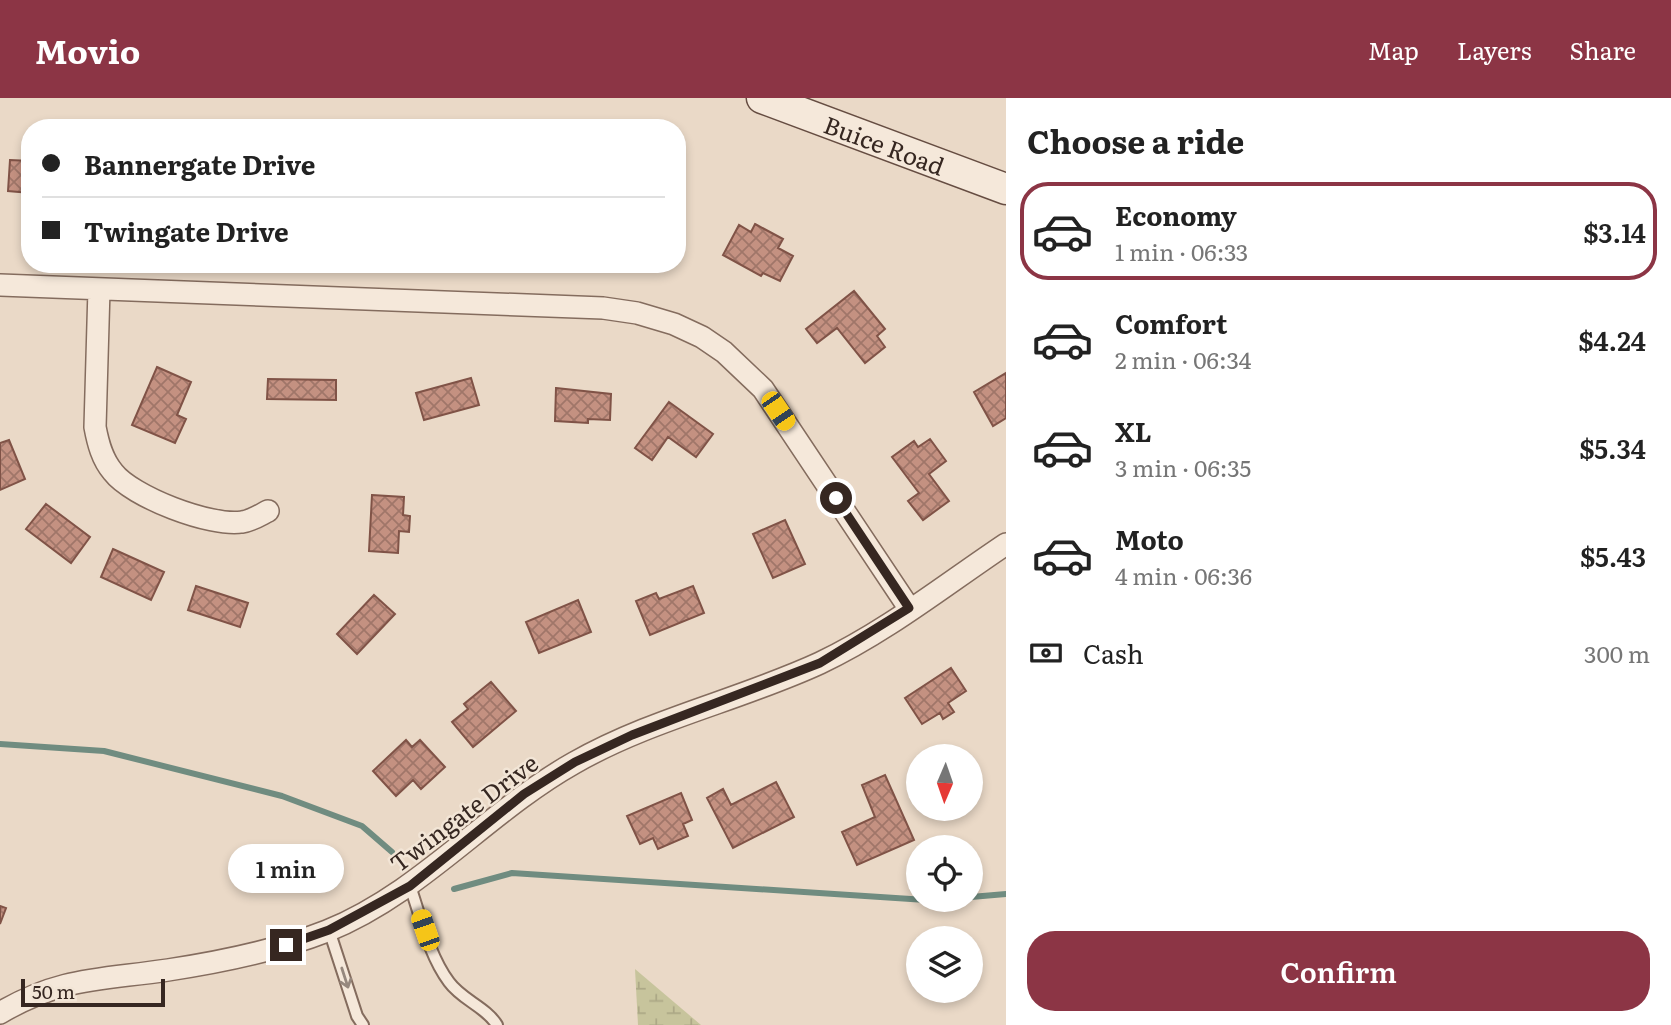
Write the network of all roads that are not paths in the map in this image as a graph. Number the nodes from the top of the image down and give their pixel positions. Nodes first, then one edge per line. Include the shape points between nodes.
1 (762, 98) edge
2 (1006, 190) edge
3 (0, 285) edge
4 (99, 289) junction
5 (268, 511) dead end
6 (1006, 544) edge
7 (909, 608) junction
8 (410, 886) junction
9 (329, 930) junction
10 (0, 1013) edge
11 (363, 1025) edge
12 (497, 1025) edge

1 - 2 street, Buice Road
3 - 4 street
4 - 5 street via 95,427 111,471 141,495 217,521 243,522
4 - 7 street via 603,308 674,324 724,352 763,389
6 - 7 street, Twingate Drive
7 - 8 street, Twingate Drive via 820,663 632,735 575,762 524,794
8 - 9 street, Twingate Drive
8 - 12 lane via 450,983
9 - 10 street, Twingate Drive via 227,959 167,971 91,978 20,1001
9 -> 11 lane

